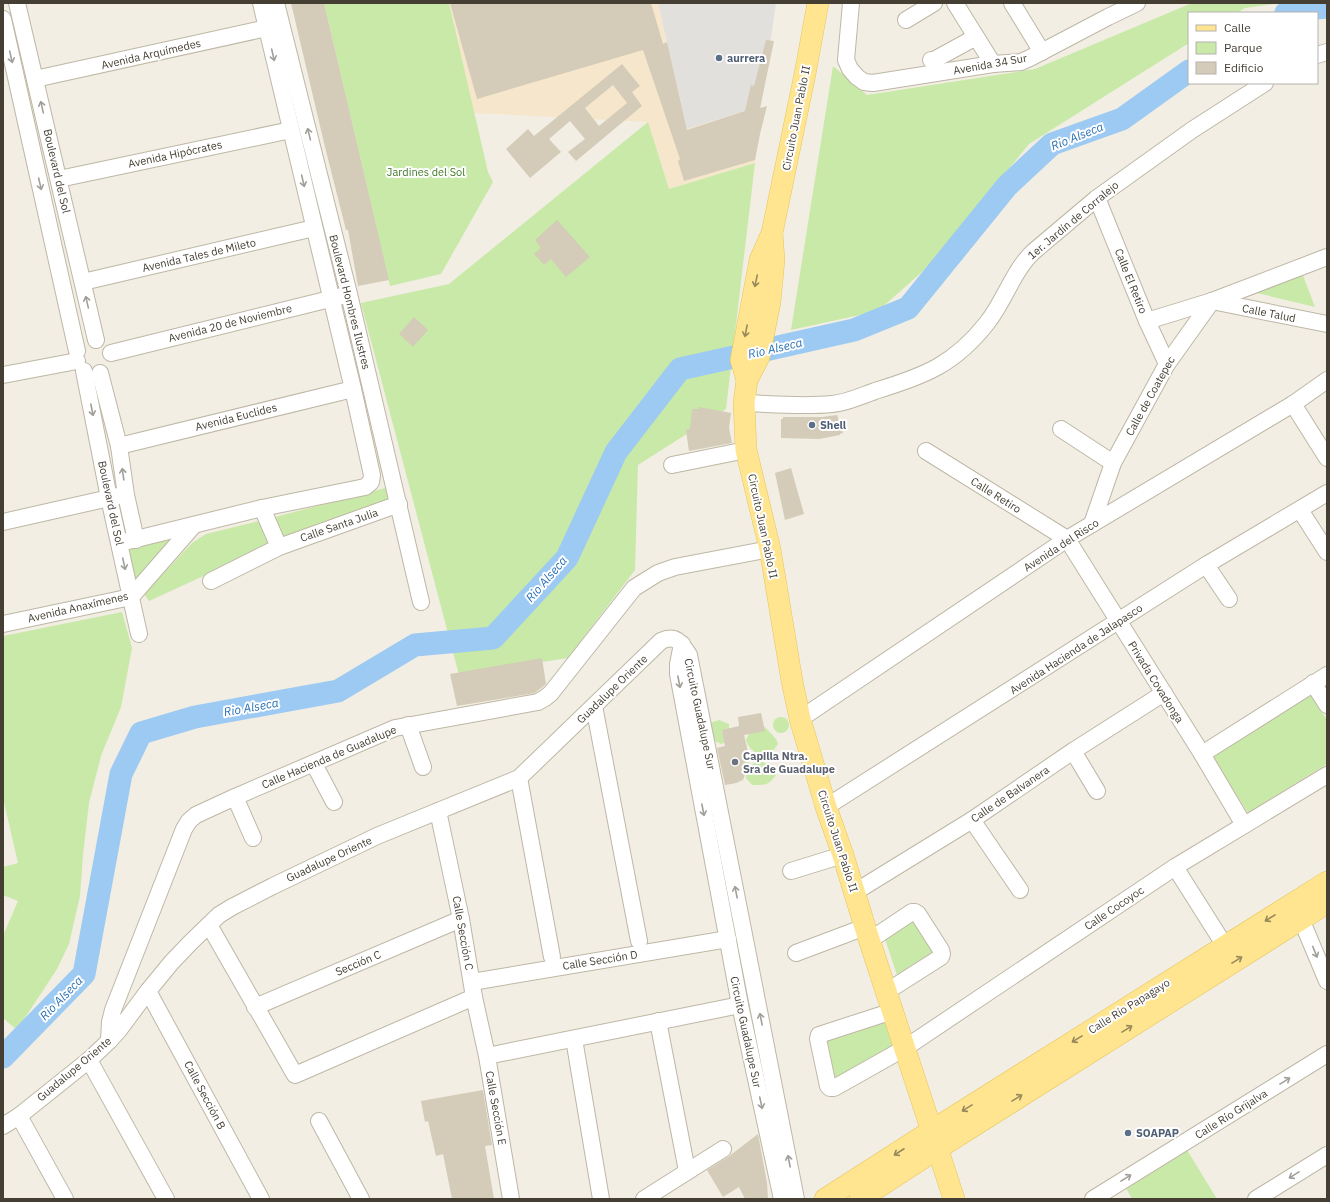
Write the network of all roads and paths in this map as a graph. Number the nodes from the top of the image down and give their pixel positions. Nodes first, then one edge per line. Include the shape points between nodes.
1 (17, 3) edge
2 (261, 3) edge
3 (276, 3) edge
4 (818, 3) edge
5 (851, 3) edge
6 (934, 3) edge
7 (955, 3) edge
8 (1012, 3) edge
9 (1137, 3) edge
10 (3, 19) edge
11 (906, 20) dead end
12 (267, 28) junction
13 (976, 37) junction
14 (1042, 52) junction
15 (930, 60) dead end
16 (993, 64) junction
17 (35, 79) junction
18 (1263, 84) edge
19 (10, 85) edge
20 (47, 128) junction
21 (291, 130) junction
22 (29, 133) junction
23 (59, 179) junction
24 (1097, 198) junction
25 (314, 228) junction
26 (73, 240) junction
27 (54, 245) junction
28 (1327, 257) edge
29 (83, 282) junction
30 (349, 294) junction
31 (331, 298) junction
32 (1212, 301) junction
33 (1147, 321) junction
34 (1327, 324) edge
35 (96, 340) junction
36 (111, 353) junction
37 (80, 361) junction
38 (1166, 364) junction
39 (100, 373) junction
40 (3, 375) edge
41 (1327, 380) edge
42 (353, 388) junction
43 (744, 403) junction
44 (1293, 404) junction
45 (1061, 429) dead end
46 (119, 446) junction
47 (746, 450) junction
48 (926, 451) dead end
49 (1327, 458) edge
50 (1113, 463) junction
51 (672, 465) dead end
52 (1327, 493) edge
53 (126, 495) junction
54 (109, 498) junction
55 (398, 504) junction
56 (262, 508) junction
57 (1300, 510) junction
58 (3, 522) edge
59 (1092, 524) junction
60 (194, 525) junction
61 (136, 540) junction
62 (1067, 540) junction
63 (120, 544) junction
64 (279, 546) junction
65 (770, 549) junction
66 (1327, 552) edge
67 (1206, 565) junction
68 (211, 582) dead end
69 (131, 597) junction
70 (1229, 600) dead end
71 (421, 602) dead end
72 (1118, 622) junction
73 (3, 624) edge
74 (139, 634) dead end
75 (682, 644) junction
76 (1327, 675) edge
77 (1313, 683) junction
78 (1164, 693) junction
79 (1327, 705) edge
80 (594, 706) junction
81 (800, 719) junction
82 (408, 725) junction
83 (1073, 751) junction
84 (1202, 754) junction
85 (314, 764) junction
86 (423, 767) dead end
87 (1327, 775) edge
88 (519, 778) junction
89 (1097, 791) dead end
90 (235, 797) junction
91 (334, 802) dead end
92 (826, 807) junction
93 (438, 811) junction
94 (972, 820) junction
95 (1244, 825) junction
96 (253, 838) dead end
97 (726, 845) junction
98 (711, 849) junction
99 (843, 855) junction
100 (1175, 867) junction
101 (791, 870) dead end
102 (1327, 882) edge
103 (1020, 890) dead end
104 (855, 892) junction
105 (1327, 903) edge
106 (1297, 912) junction
107 (461, 919) junction
108 (208, 925) junction
109 (867, 934) junction
110 (728, 939) junction
111 (639, 941) dead end
112 (1225, 946) junction
113 (796, 953) dead end
114 (552, 957) dead end
115 (1327, 981) edge
116 (473, 989) junction
117 (148, 991) junction
118 (890, 1002) junction
119 (740, 1005) junction
120 (255, 1007) junction
121 (658, 1021) junction
122 (574, 1039) junction
123 (109, 1041) junction
124 (766, 1044) junction
125 (749, 1047) junction
126 (905, 1048) junction
127 (1327, 1054) edge
128 (487, 1056) junction
129 (88, 1060) junction
130 (18, 1116) junction
131 (319, 1121) dead end
132 (3, 1126) edge
133 (934, 1140) junction
134 (723, 1149) dead end
135 (1327, 1155) edge
136 (687, 1171) junction
137 (65, 1199) edge
138 (166, 1199) edge
139 (261, 1199) edge
140 (361, 1199) edge
141 (512, 1199) edge
142 (601, 1199) edge
143 (644, 1199) edge
144 (782, 1199) edge
145 (796, 1199) edge
146 (825, 1199) edge
147 (860, 1199) edge
148 (954, 1199) edge
149 (1093, 1199) edge
150 (1256, 1199) edge

1 - 17 street, Boulevard del Sol
2 - 12 street, Boulevard Hombres Ilustres
30 -> 3 street, Boulevard Hombres Ilustres
4 - 43 main road, Circuito Juan Pablo II via 772,233 774,260 761,302
5 - 16 street, Avenida 34 Sur via 846,60 850,69 864,82 873,83
6 - 11 street
7 - 13 street
8 - 14 street
9 - 14 street, Avenida 34 Sur
10 -> 19 street, Boulevard del Sol
12 - 17 street, Avenida Arquímedes
12 -> 21 street, Boulevard Hombres Ilustres
13 - 15 street
13 - 16 street
14 - 16 street, Avenida 34 Sur via 1021,62
20 -> 17 street, Boulevard del Sol
18 - 24 street, 1er. Jardín de Corralejo via 1192,130
19 - 22 street, Boulevard del Sol
20 - 22 street
20 - 23 street, Boulevard del Sol
21 - 23 street, Avenida Hipócrates
21 -> 25 street, Boulevard Hombres Ilustres
22 -> 27 street, Boulevard del Sol
23 - 26 street, Boulevard del Sol
24 - 33 street, Calle El Retiro
24 - 43 street, 1er. Jardín de Corralejo via 1028,256 988,322 953,358 934,370 834,404 817,406
25 - 29 street, Avenida Tales de Mileto
25 - 31 street, Boulevard Hombres Ilustres
26 - 27 street
26 - 29 street, Boulevard del Sol
27 - 37 street, Boulevard del Sol
28 - 32 street
35 -> 29 street, Boulevard del Sol
30 - 31 street, Avenida 20 de Noviembre
30 - 55 street, Boulevard Hombres Ilustres
31 - 36 street, Avenida 20 de Noviembre
31 - 42 street, Boulevard Hombres Ilustres
32 - 33 street
32 - 34 street, Calle Talud
32 - 38 street, Calle de Coatepec
33 - 38 street, Calle El Retiro
35 - 36 street via 103,342
35 - 37 street via 90,340 80,346
36 - 39 street via 108,367
37 - 39 street via 89,374
37 - 40 street
37 -> 54 street, Boulevard del Sol
38 - 50 street, Calle de Coatepec
39 - 46 street, Boulevard del Sol
41 - 44 street, Avenida del Risco
42 - 46 street, Avenida Euclides
42 - 56 street, Boulevard Hombres Ilustres via 372,475 370,482 365,486
43 - 47 main road, Circuito Juan Pablo II
44 - 49 street
44 - 59 street, Avenida del Risco
45 - 50 street
53 -> 46 street, Boulevard del Sol
47 - 51 street
47 - 65 main road, Circuito Juan Pablo II
48 - 62 street, Calle Retiro
50 - 59 street, Calle de Coatepec
52 - 57 street, Avenida Hacienda de Jalapasco
53 - 54 street
53 - 61 street, Boulevard del Sol
54 - 58 street
54 - 63 street, Boulevard del Sol
55 - 64 street, Calle Santa Julia
55 - 71 street, Boulevard Hombres Ilustres
56 - 60 street
56 - 64 street
57 - 66 street
57 - 67 street, Avenida Hacienda de Jalapasco
59 - 62 street, Avenida del Risco
60 - 61 street
60 - 69 street, Avenida Anaxímenes
61 - 63 street
62 - 72 street, Privada Covadonga
62 - 81 street, Avenida del Risco
63 -> 69 street, Boulevard del Sol
64 - 68 street, Calle Santa Julia
65 - 81 main road, Circuito Juan Pablo II
65 - 82 street, Calle Hacienda de Guadalupe via 675,567 645,580 634,588 551,693 538,702
67 - 70 street
67 - 72 street, Avenida Hacienda de Jalapasco
69 - 73 street, Avenida Anaxímenes
69 - 74 street, Boulevard del Sol
72 - 78 street, Privada Covadonga
72 - 92 street, Avenida Hacienda de Jalapasco
75 - 80 street, Guadalupe Oriente via 671,639 661,641
75 - 97 street, Circuito Guadalupe Sur via 689,655
75 -> 98 street, Circuito Guadalupe Sur via 678,674
76 - 77 street
77 - 79 street
77 - 84 street
78 - 83 street, Calle de Balvanera
78 - 84 street, Privada Covadonga
80 - 88 street, Guadalupe Oriente
80 - 111 street, Calle Sección D
81 - 92 main road, Circuito Juan Pablo II
82 - 85 street, Calle Hacienda de Guadalupe via 395,728
82 - 86 street
83 - 89 street
83 - 94 street, Calle de Balvanera
84 - 95 street, Privada Covadonga
85 - 90 street, Calle Hacienda de Guadalupe
85 - 91 street
87 - 95 street, Calle Cocoyoc
88 - 93 street, Guadalupe Oriente
88 - 114 street, Calle Sección D
90 - 96 street
90 - 123 street, Calle Hacienda de Guadalupe via 196,815 184,829 114,1010 110,1022
92 - 99 main road, Circuito Juan Pablo II
93 - 107 street, Calle Sección C
93 - 108 street, Guadalupe Oriente via 377,836 273,886 232,907
94 - 103 street
94 - 104 street, Calle de Balvanera
95 - 100 street, Calle Cocoyoc
97 - 98 street
124 -> 97 street, Circuito Guadalupe Sur
98 - 110 street, Circuito Guadalupe Sur
99 - 101 street
99 - 104 main road, Circuito Juan Pablo II
100 - 112 street
100 - 126 street, Calle Cocoyoc
102 - 106 main road, Calle Río Papagayo
104 - 109 main road, Circuito Juan Pablo II
105 - 106 main road, Calle Río Papagayo
106 -> 112 main road, Calle Río Papagayo
106 -> 115 street
133 -> 106 main road, Calle Río Papagayo
107 - 116 street, Calle Sección C
107 - 120 street, Sección C
108 - 117 street, Guadalupe Oriente
108 - 120 street
109 - 113 street
109 - 118 main road, Circuito Juan Pablo II
109 - 118 street via 915,912 941,950 941,957
110 - 116 street, Calle Sección D
110 - 119 street, Circuito Guadalupe Sur
112 -> 133 main road, Calle Río Papagayo
116 - 120 street via 295,1075
116 - 128 street, Calle Sección C
117 - 123 street, Guadalupe Oriente
117 - 139 street, Calle Sección B
118 - 126 main road, Circuito Juan Pablo II
118 - 126 street, Calle Cocoyoc via 819,1035 828,1086 834,1088
119 - 121 street, Calle Sección E
119 - 125 street, Circuito Guadalupe Sur
121 - 122 street, Calle Sección E
121 - 136 street
122 - 128 street, Calle Sección E
122 - 142 street
123 - 129 street, Guadalupe Oriente
124 - 125 street
145 -> 124 street, Circuito Guadalupe Sur
125 -> 144 street, Circuito Guadalupe Sur
126 - 133 main road, Circuito Juan Pablo II
149 -> 127 street, Calle Río Grijalva
128 - 141 street, Calle Sección E
129 - 130 street, Guadalupe Oriente
129 - 138 street
130 - 132 street, Guadalupe Oriente
130 - 137 street
131 - 140 street
133 -> 146 main road
133 - 147 main road
133 - 148 main road, Circuito Juan Pablo II
134 - 136 street
135 -> 150 street
136 - 143 street

